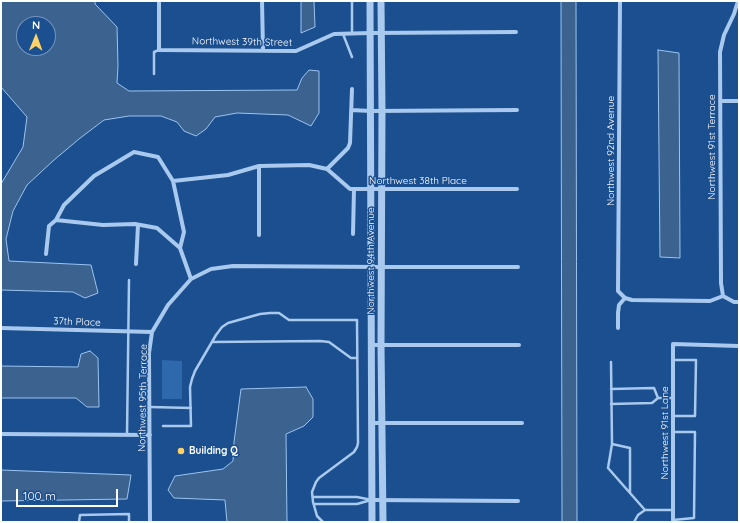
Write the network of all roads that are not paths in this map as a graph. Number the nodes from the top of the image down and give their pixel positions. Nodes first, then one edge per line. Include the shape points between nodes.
1 (159, 1) edge
2 (262, 1) edge
3 (352, 1) edge
4 (370, 1) edge
5 (381, 1) edge
6 (620, 1) edge
7 (738, 1) edge
8 (516, 32) dead end
9 (352, 33) junction
10 (370, 33) junction
11 (381, 33) junction
12 (342, 34) junction
13 (159, 50) junction
14 (263, 50) junction
15 (352, 57) dead end
16 (154, 74) dead end
17 (352, 89) dead end
18 (720, 101) junction
19 (739, 101) edge
20 (351, 110) junction
21 (517, 110) dead end
22 (371, 111) junction
23 (382, 111) junction
24 (259, 166) junction
25 (327, 170) junction
26 (173, 181) junction
27 (371, 188) junction
28 (354, 189) junction
29 (382, 189) junction
30 (517, 189) dead end
31 (56, 220) junction
32 (138, 225) junction
33 (353, 234) dead end
34 (259, 235) dead end
35 (180, 248) junction
36 (46, 254) dead end
37 (136, 264) dead end
38 (372, 267) junction
39 (381, 267) junction
40 (518, 267) dead end
41 (191, 279) junction
42 (128, 280) dead end
43 (723, 296) junction
44 (625, 298) junction
45 (739, 302) edge
46 (1, 328) edge
47 (618, 328) dead end
48 (128, 331) junction
49 (152, 332) junction
50 (212, 342) junction
51 (372, 345) junction
52 (381, 345) junction
53 (519, 345) dead end
54 (739, 346) edge
55 (357, 358) junction
56 (673, 360) junction
57 (611, 362) dead end
58 (611, 389) junction
59 (658, 398) junction
60 (673, 398) junction
61 (611, 404) junction
62 (150, 407) junction
63 (191, 408) junction
64 (673, 416) junction
65 (372, 423) junction
66 (382, 423) junction
67 (522, 423) dead end
68 (164, 426) dead end
69 (673, 432) junction
70 (1, 434) edge
71 (127, 434) junction
72 (150, 435) junction
73 (612, 444) junction
74 (630, 493) junction
75 (313, 497) junction
76 (372, 500) junction
77 (383, 501) junction
78 (518, 501) dead end
79 (314, 504) junction
80 (645, 510) junction
81 (673, 510) junction
82 (673, 521) edge
83 (79, 522) edge
84 (129, 522) edge
85 (150, 522) edge
86 (323, 522) edge
87 (372, 522) edge
88 (383, 522) edge
89 (634, 522) edge

1 - 13 street
2 - 14 street
3 - 9 lane
4 - 10 street, Northwest 94th Avenue
5 - 11 street, Northwest 94th Avenue
6 - 44 street, Northwest 92nd Avenue via 618,291
7 - 18 street, Northwest 91st Terrace via 720,52
8 - 11 street, Northwest 39th Street
9 - 10 street, Northwest 39th Street
9 - 12 street, Northwest 39th Street
10 - 11 street, Northwest 39th Street
10 - 22 street, Northwest 94th Avenue
11 - 23 street, Northwest 94th Avenue
12 - 14 street, Northwest 39th Street via 334,34 296,51
12 - 15 lane
13 - 14 street, Northwest 39th Street
13 - 16 lane via 154,52
17 - 20 street
18 - 19 street
18 - 43 street, Northwest 91st Terrace
20 - 22 street
20 - 25 street via 348,148
21 - 23 street
22 - 23 street
22 - 27 street, Northwest 94th Avenue
23 - 29 street, Northwest 94th Avenue
24 - 25 street via 309,165
24 - 26 street via 228,176
24 - 34 street
25 - 28 street via 350,189
26 - 31 street via 158,157 134,152 94,176 64,205
26 - 35 street via 184,232
27 - 28 street, Northwest 38th Place
27 - 29 street, Northwest 38th Place
27 - 38 street, Northwest 94th Avenue
28 - 33 street
29 - 30 street, Northwest 38th Place
29 - 39 street, Northwest 94th Avenue
31 - 32 street via 103,225
31 - 36 street via 49,226
32 - 35 street via 158,228
32 - 37 street
35 - 41 street
38 - 39 street, Northwest 95th Terrace
38 - 41 street, Northwest 95th Terrace via 233,266 211,269
38 - 51 street, Northwest 94th Avenue
39 - 40 street, Northwest 95th Terrace
39 - 52 street, Northwest 94th Avenue
41 - 49 street, Northwest 95th Terrace via 168,304
42 - 48 lane
43 - 44 street via 710,301
43 - 45 street
44 - 47 street via 619,306
46 - 48 street, 37th Place
48 - 49 street, 37th Place
48 - 71 lane
49 - 62 street, Northwest 95th Terrace
50 - 55 lane via 320,341 329,342 351,358
50 - 55 lane via 228,322 260,314 279,313 289,320 357,320
50 - 63 lane via 192,380
51 - 52 street
51 - 65 street, Northwest 94th Avenue
52 - 53 street
52 - 66 street, Northwest 94th Avenue
54 - 56 street, Northwest 91st Lane via 673,344
55 - 75 lane via 357,447 350,456 319,478 312,492
56 - 60 street, Northwest 91st Lane
56 - 64 lane via 696,360 695,416
57 - 58 lane
58 - 59 lane via 654,388
58 - 61 lane
59 - 60 lane
59 - 61 lane via 652,404
60 - 64 street, Northwest 91st Lane
61 - 73 lane
62 - 63 lane
62 - 72 street, Northwest 95th Terrace
63 - 68 lane via 191,426
64 - 69 street, Northwest 91st Lane
65 - 66 street
65 - 76 street, Northwest 94th Avenue
66 - 67 street
66 - 77 street, Northwest 94th Avenue
69 - 81 street, Northwest 91st Lane
69 - 82 lane via 695,432 694,518
70 - 71 street
71 - 72 street
72 - 85 street, Northwest 95th Terrace
73 - 74 lane via 608,468
73 - 74 lane via 630,448
74 - 80 lane
75 - 76 lane via 357,497
75 - 79 lane
76 - 77 street
76 - 79 lane via 357,504
76 - 87 street, Northwest 94th Avenue
77 - 78 street
77 - 88 street, Northwest 94th Avenue
79 - 86 lane via 317,516
80 - 81 lane
80 - 89 lane via 638,514
81 - 82 street, Northwest 91st Lane
83 - 84 lane via 80,514 129,514

